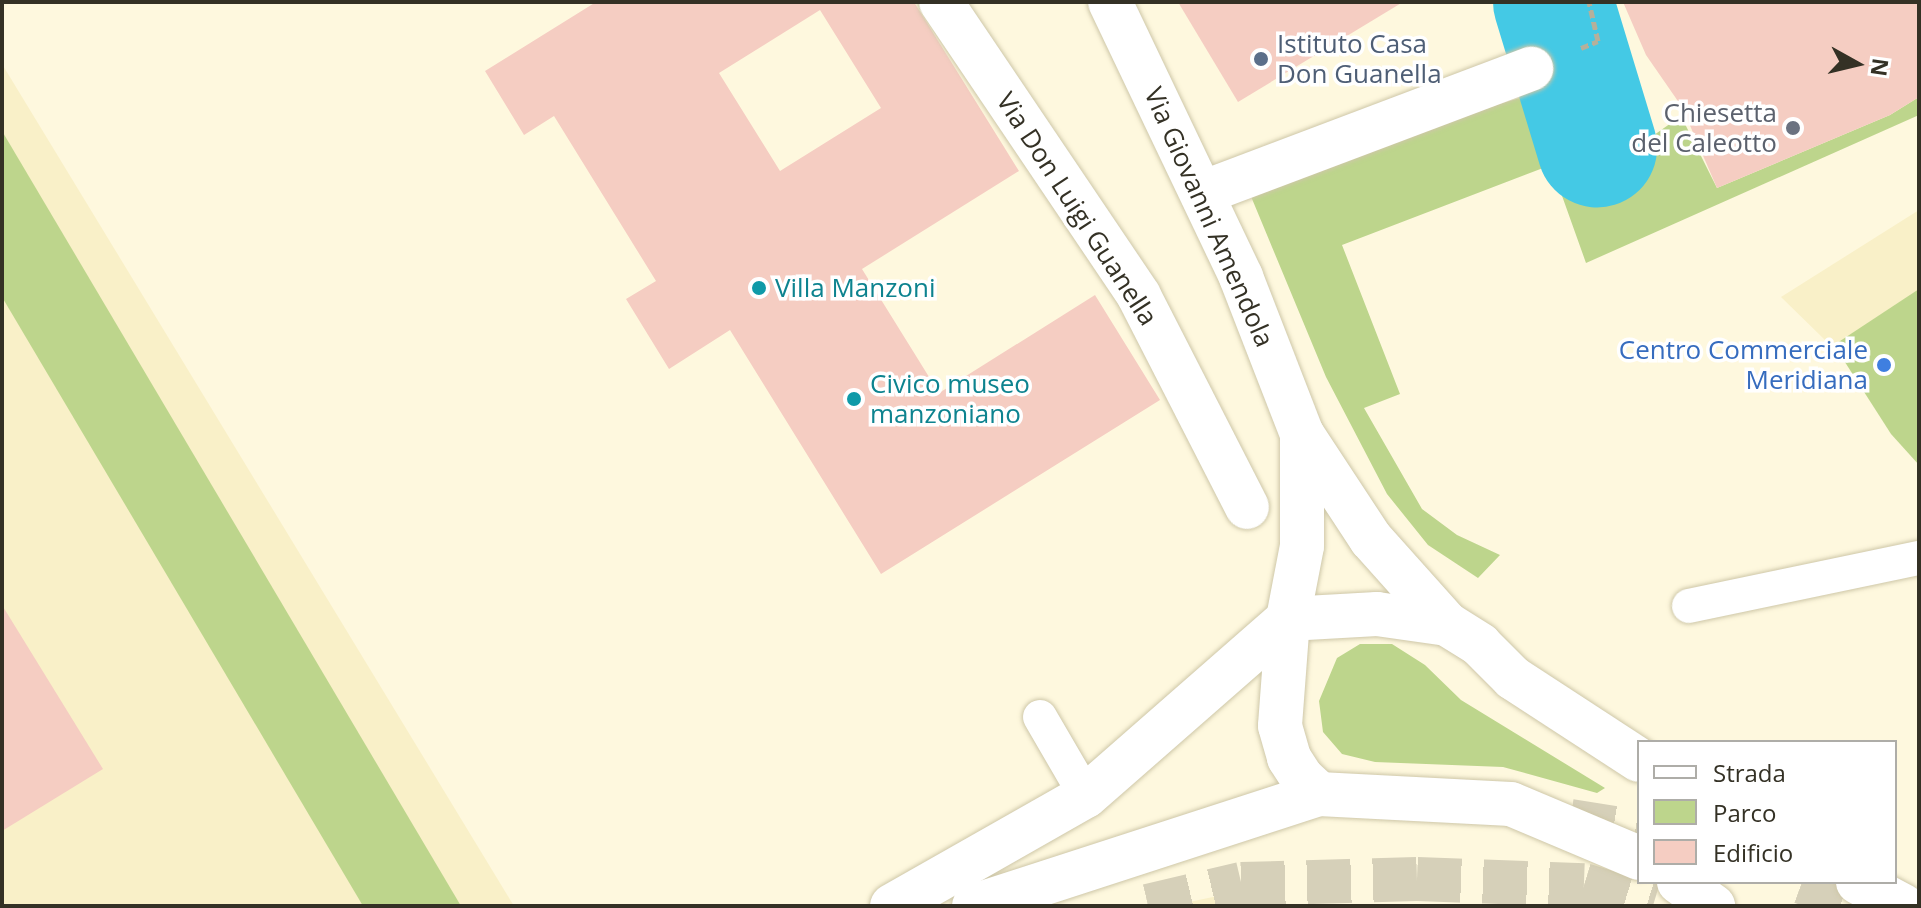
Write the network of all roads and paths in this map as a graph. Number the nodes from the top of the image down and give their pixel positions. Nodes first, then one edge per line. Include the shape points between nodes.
1 (941, 2) edge
2 (1110, 2) edge
3 (1589, 2) edge
4 (1580, 49) dead end
5 (1531, 69) dead end
6 (1202, 193) junction
7 (1302, 434) junction
8 (1247, 507) dead end
9 (1919, 558) edge
10 (1689, 606) dead end
11 (1288, 619) junction
12 (1447, 624) junction
13 (1040, 717) dead end
14 (1637, 759) edge
15 (1319, 794) junction
16 (1086, 796) junction
17 (1637, 857) edge
18 (1682, 884) edge
19 (1862, 884) edge
20 (892, 906) edge
21 (974, 906) edge
22 (1713, 906) edge
23 (1903, 906) edge

1 - 8 street, Via Don Luigi Guanella via 1139,296
2 - 6 street, Via Giovanni Amendola
3 - 4 path via 1598,41
5 - 6 street
6 - 7 street, Via Giovanni Amendola
7 - 11 street, Via Giovanni Amendola via 1302,546
7 - 12 street, Via Giovanni Amendola via 1371,539
9 - 10 lane
11 - 12 street via 1377,614
11 - 15 street, Via Giovanni Amendola via 1280,726 1289,758
11 - 16 street
12 - 14 street via 1480,645 1513,678
13 - 16 lane
15 - 17 street via 1511,804
15 - 21 street
16 - 20 street
18 - 22 street
19 - 23 street

